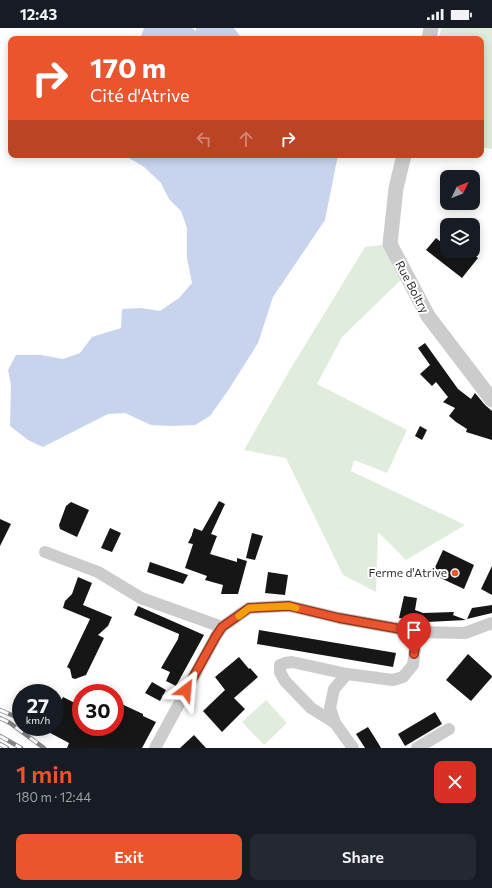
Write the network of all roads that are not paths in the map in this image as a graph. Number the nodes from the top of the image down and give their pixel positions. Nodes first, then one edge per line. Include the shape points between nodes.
1 (403, 158) edge
2 (492, 400) edge
3 (46, 552) dead end
4 (492, 623) edge
5 (222, 627) junction
6 (417, 632) junction
7 (347, 674) junction
8 (335, 723) junction
9 (449, 729) dead end
10 (155, 748) edge
11 (353, 748) edge
12 (417, 748) edge

1 - 2 street, Rue Boltry via 396,188 390,244 428,316
3 - 5 street via 98,572 141,598
4 - 6 street via 465,633
5 - 6 street via 249,608 289,606
5 - 10 street
6 - 7 street via 413,665 403,677 393,680
7 - 8 street via 334,689 330,708
7 - 8 street via 292,662 280,665 280,672 285,681 312,708
8 - 11 street
9 - 12 street

